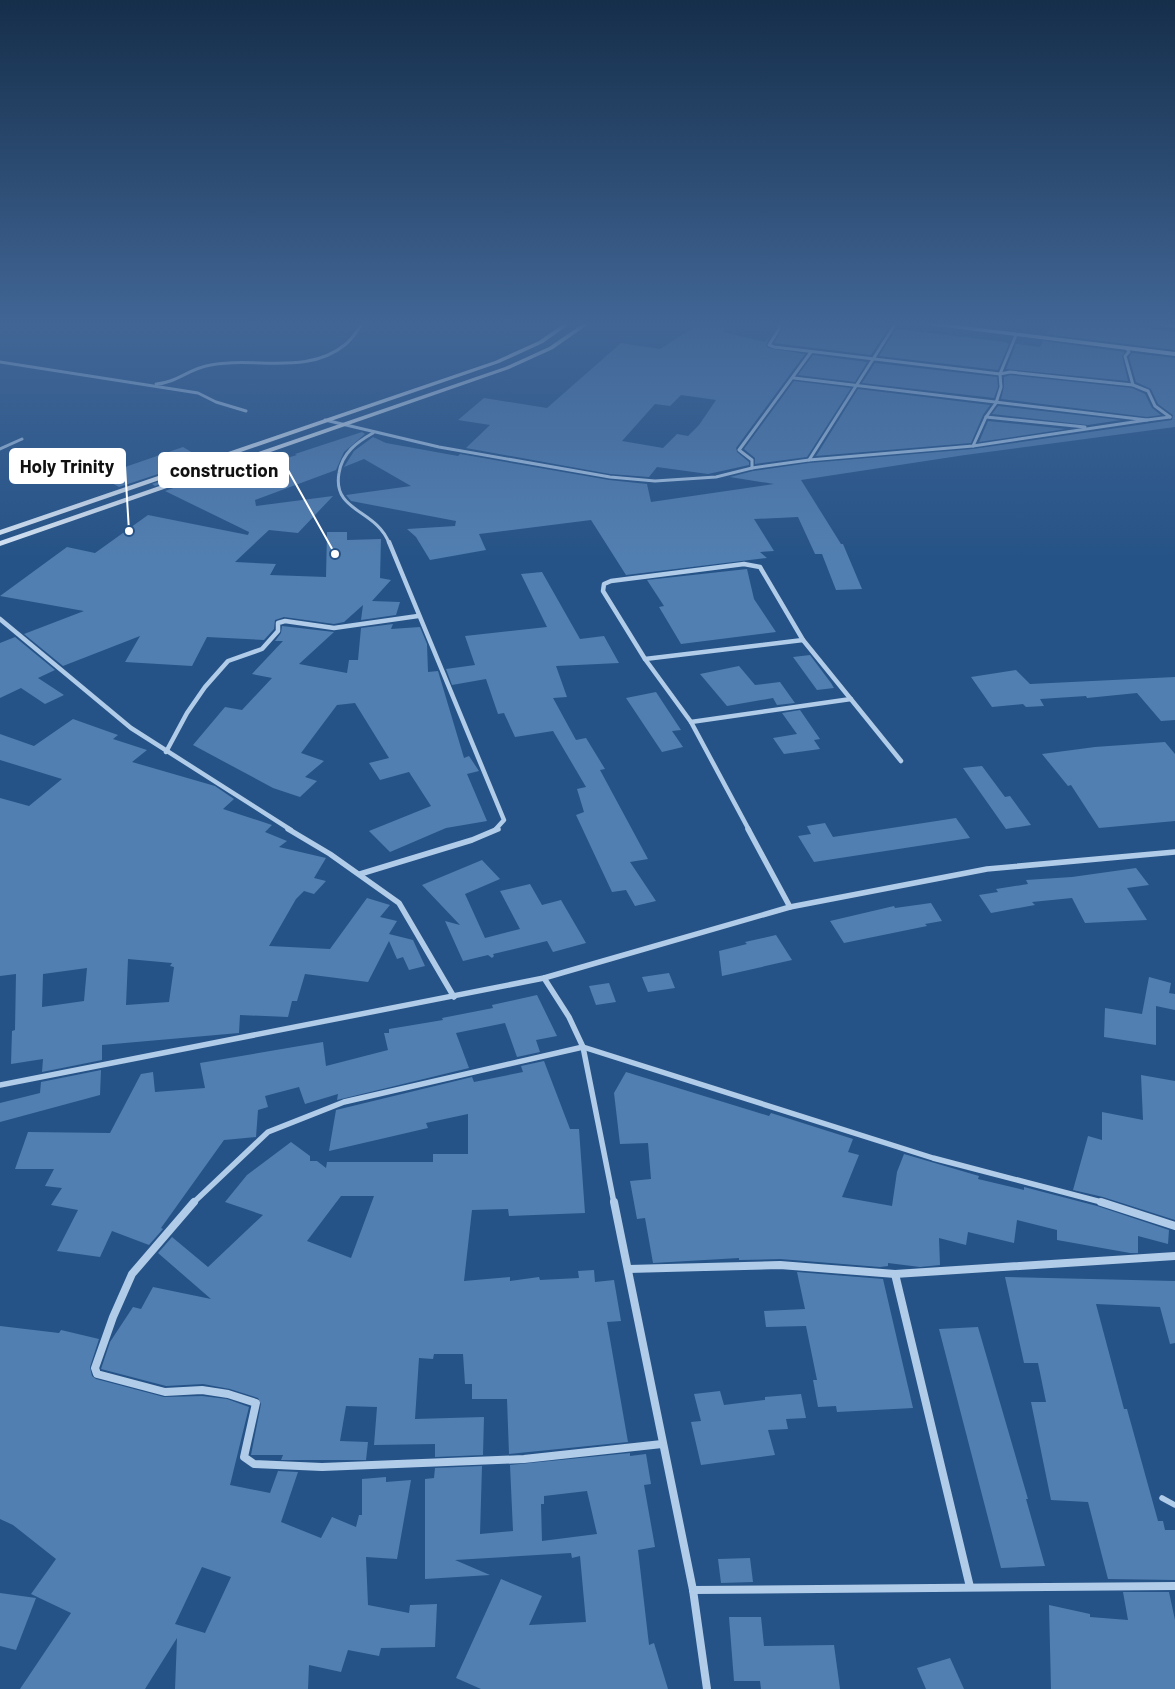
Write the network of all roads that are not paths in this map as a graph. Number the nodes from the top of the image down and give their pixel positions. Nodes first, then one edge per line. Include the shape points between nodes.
1 (216, 402) edge
2 (378, 402) edge
3 (405, 402) edge
4 (776, 402) edge
5 (848, 402) edge
6 (986, 402) edge
7 (1153, 402) edge
8 (996, 403) junction
9 (246, 411) dead end
10 (986, 417) junction
11 (324, 420) junction
12 (1147, 420) junction
13 (338, 425) junction
14 (1093, 428) junction
15 (373, 432) junction
16 (22, 439) dead end
17 (973, 446) junction
18 (0, 449) edge
19 (809, 460) junction
20 (752, 468) junction
21 (0, 533) edge
22 (0, 544) edge
23 (418, 616) junction
24 (0, 620) edge
25 (803, 640) junction
26 (645, 659) junction
27 (851, 698) junction
28 (691, 722) junction
29 (166, 752) junction
30 (901, 761) dead end
31 (1175, 852) edge
32 (360, 874) junction
33 (790, 907) junction
34 (544, 978) junction
35 (454, 997) junction
36 (583, 1047) junction
37 (0, 1086) edge
38 (1175, 1226) edge
39 (1175, 1256) edge
40 (628, 1269) junction
41 (895, 1274) junction
42 (662, 1444) junction
43 (1162, 1498) dead end
44 (1175, 1505) edge
45 (1175, 1586) edge
46 (970, 1587) junction
47 (693, 1590) junction
48 (707, 1689) edge

1 - 9 street
2 - 11 street
3 - 13 street
4 - 20 street via 739,450 752,460
5 - 19 street
6 - 8 street
7 - 12 street via 1170,417
8 - 10 street
8 - 12 street
10 - 14 street
10 - 17 street
11 - 13 street
11 - 21 street
12 - 14 street
13 - 15 street
13 - 22 street
14 - 17 street
15 - 20 street via 610,477 655,481 716,477
15 - 23 street via 352,445 343,457 338,491 359,513 384,529
16 - 18 street
17 - 19 street
19 - 20 street
23 - 29 street via 334,628 285,621 278,623 278,630 262,650 228,661 205,688
23 - 32 street via 504,820 499,828 472,840
24 - 29 street via 131,728
25 - 26 street
25 - 26 street via 760,567 744,564 607,582 603,591
25 - 27 street
26 - 28 street
27 - 28 street
27 - 30 street
28 - 33 street
29 - 32 street
31 - 33 street via 987,869
32 - 35 street via 399,903
33 - 34 street
34 - 35 street
34 - 36 street via 569,1017
35 - 37 street
36 - 38 street via 934,1158 1120,1207
36 - 40 street
36 - 42 street via 344,1102 268,1132 189,1207 132,1274 95,1368 97,1374 165,1392 202,1390 256,1403 244,1457 254,1464 322,1467 524,1459
39 - 41 street
40 - 41 street via 780,1265
40 - 42 street
41 - 46 street
42 - 47 street
43 - 44 lane
45 - 46 street
46 - 47 street
47 - 48 street

